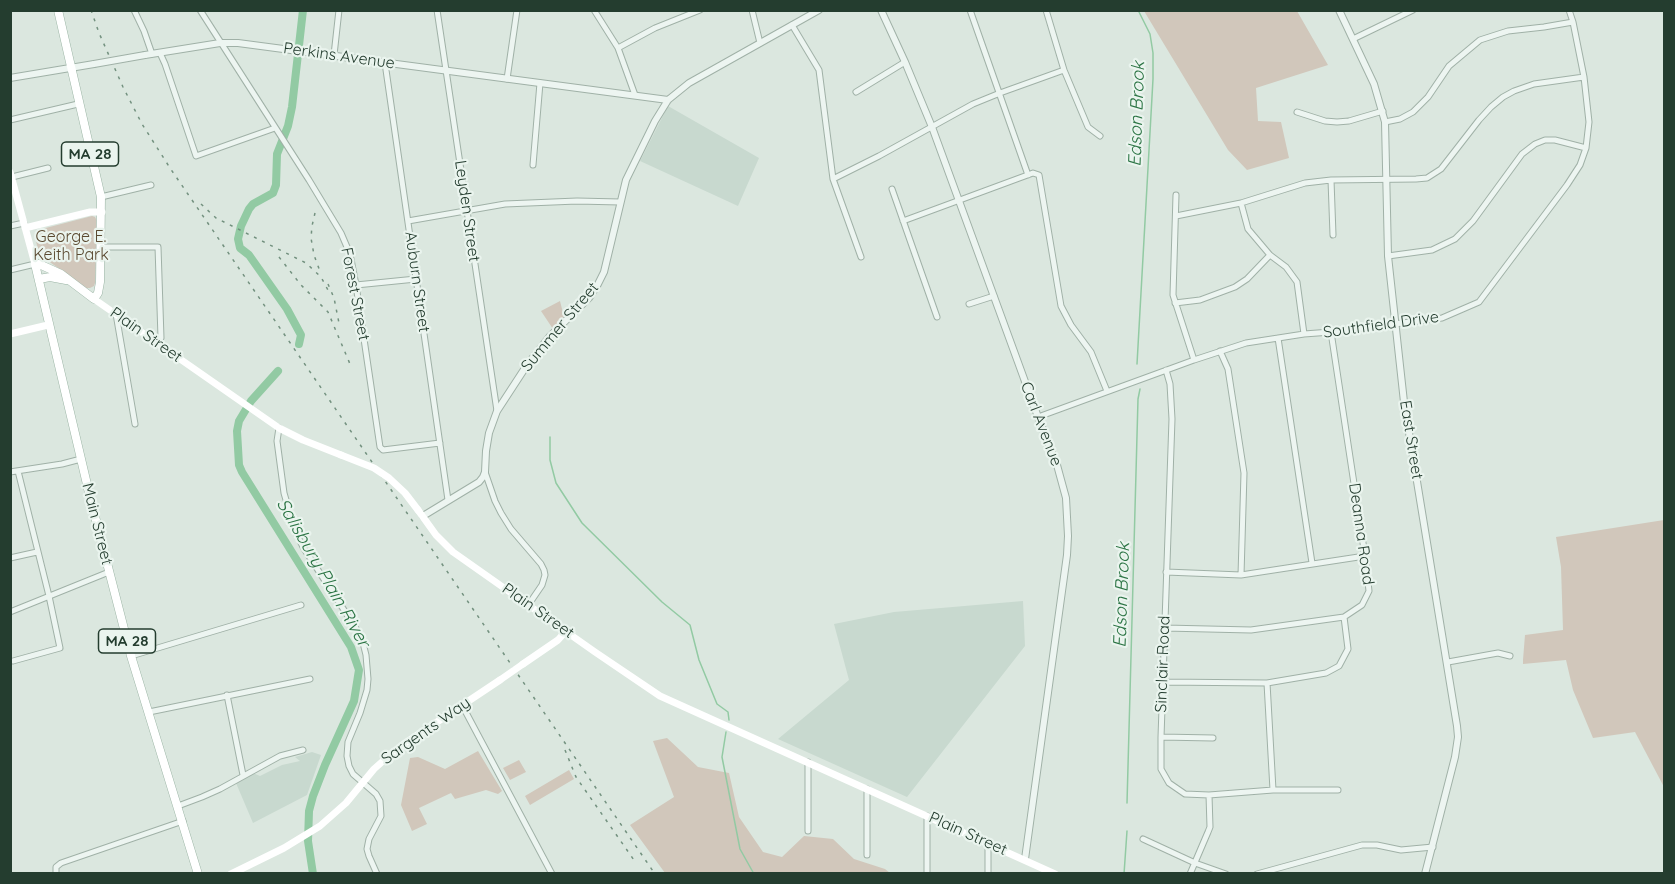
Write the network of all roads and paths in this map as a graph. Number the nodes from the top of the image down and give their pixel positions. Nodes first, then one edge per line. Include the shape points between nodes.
1 (58, 10) edge
2 (134, 10) edge
3 (200, 10) edge
4 (339, 10) edge
5 (437, 10) edge
6 (517, 10) edge
7 (594, 10) edge
8 (700, 10) edge
9 (752, 10) edge
10 (819, 10) edge
11 (881, 10) edge
12 (970, 10) edge
13 (1046, 10) edge
14 (1339, 10) edge
15 (1413, 10) edge
16 (1569, 10) edge
17 (1573, 22) junction
18 (792, 25) junction
19 (1353, 39) junction
20 (220, 43) junction
21 (760, 43) junction
22 (618, 48) junction
23 (152, 54) junction
24 (334, 55) junction
25 (905, 62) junction
26 (385, 63) junction
27 (71, 68) junction
28 (1064, 70) junction
29 (447, 71) junction
30 (1584, 77) junction
31 (10, 78) edge
32 (507, 79) junction
33 (540, 83) junction
34 (856, 92) dead end
35 (1000, 93) junction
36 (635, 95) junction
37 (668, 100) junction
38 (78, 104) junction
39 (1383, 111) junction
40 (1297, 112) dead end
41 (10, 120) edge
42 (1385, 122) junction
43 (932, 127) junction
44 (275, 128) junction
45 (1100, 136) dead end
46 (1586, 148) junction
47 (532, 165) dead end
48 (48, 168) dead end
49 (11, 174) edge
50 (1028, 175) junction
51 (833, 179) junction
52 (1331, 180) junction
53 (1386, 180) junction
54 (151, 185) dead end
55 (892, 189) dead end
56 (1176, 195) dead end
57 (101, 197) junction
58 (959, 200) junction
59 (620, 202) junction
60 (1241, 203) junction
61 (467, 210) junction
62 (102, 212) junction
63 (1176, 216) junction
64 (408, 221) junction
65 (903, 221) junction
66 (24, 225) junction
67 (10, 226) edge
68 (1333, 234) dead end
69 (101, 247) junction
70 (1270, 255) junction
71 (1388, 256) junction
72 (861, 257) dead end
73 (35, 264) junction
74 (10, 270) edge
75 (39, 279) junction
76 (416, 279) junction
77 (67, 280) junction
78 (356, 285) junction
79 (994, 296) junction
80 (94, 299) junction
81 (1175, 303) junction
82 (969, 304) dead end
83 (116, 314) junction
84 (937, 317) dead end
85 (48, 325) junction
86 (1395, 325) junction
87 (1331, 332) junction
88 (10, 334) edge
89 (1304, 334) junction
90 (1278, 338) junction
91 (158, 344) junction
92 (1220, 351) junction
93 (1194, 360) junction
94 (1166, 370) junction
95 (1107, 391) junction
96 (497, 411) junction
97 (1038, 417) junction
98 (135, 424) dead end
99 (279, 428) junction
100 (440, 443) junction
101 (81, 459) junction
102 (18, 471) junction
103 (10, 472) edge
104 (485, 472) junction
105 (448, 500) junction
106 (420, 513) junction
107 (38, 552) junction
108 (1365, 556) junction
109 (10, 558) edge
110 (1312, 564) junction
111 (110, 572) junction
112 (1166, 572) junction
113 (1241, 575) junction
114 (49, 596) junction
115 (529, 604) junction
116 (301, 605) dead end
117 (10, 612) edge
118 (1344, 617) junction
119 (1165, 628) junction
120 (566, 631) junction
121 (131, 656) junction
122 (1510, 656) dead end
123 (13, 661) dead end
124 (1448, 662) junction
125 (310, 679) dead end
126 (1162, 682) junction
127 (1267, 683) junction
128 (226, 695) junction
129 (462, 705) junction
130 (149, 712) junction
131 (1161, 737) junction
132 (1213, 738) dead end
133 (303, 750) dead end
134 (808, 762) junction
135 (243, 775) junction
136 (363, 783) junction
137 (867, 789) junction
138 (1273, 790) junction
139 (1338, 790) dead end
140 (1209, 795) junction
141 (178, 806) junction
142 (927, 816) junction
143 (183, 821) junction
144 (808, 831) dead end
145 (1143, 839) dead end
146 (988, 844) junction
147 (1433, 847) junction
148 (867, 855) dead end
149 (1025, 860) junction
150 (1195, 863) junction
151 (56, 870) edge
152 (198, 873) edge
153 (231, 873) edge
154 (376, 873) edge
155 (552, 873) edge
156 (927, 873) edge
157 (988, 873) edge
158 (1055, 873) edge
159 (1190, 873) edge
160 (1226, 873) edge
161 (1257, 873) edge
162 (1425, 873) edge

1 - 27 main road, MA 28
2 - 23 street
3 - 20 street, Forest Street
4 - 24 street
5 - 29 street, Leyden Street
6 - 32 street
7 - 22 street
8 - 22 street
9 - 21 street
10 - 18 street, Summer Street
11 - 25 street, Carl Avenue
12 - 35 street
13 - 28 street
14 - 19 street, East Street
15 - 19 street
16 - 17 street, Southfield Drive
17 - 30 street, Southfield Drive
17 - 42 street via 1508,31 1480,40 1449,66 1413,112
18 - 21 street, Summer Street
18 - 51 street via 819,70
19 - 39 street, East Street
20 - 23 street, Perkins Avenue
20 - 24 street, Perkins Avenue
20 - 44 street, Forest Street
21 - 37 street, Summer Street via 689,83
22 - 36 street
23 - 27 street, Perkins Avenue, bridge
23 - 44 street via 165,64 196,156
24 - 26 street, Perkins Avenue
25 - 34 street
25 - 43 street, Carl Avenue
26 - 29 street, Perkins Avenue
26 - 64 street, Auburn Street
27 - 31 street, Perkins Avenue
27 - 38 main road, MA 28
28 - 35 street
28 - 45 street via 1088,127
29 - 32 street, Perkins Avenue
29 - 61 street, Leyden Street
30 - 46 street, Southfield Drive via 1589,122
30 - 53 street via 1514,90 1491,106 1436,174 1422,179
32 - 33 street, Perkins Avenue
33 - 36 street, Perkins Avenue
33 - 47 street
35 - 43 street
35 - 50 street
36 - 37 street, Perkins Avenue
37 - 59 street, Summer Street via 631,168
38 - 41 street
38 - 57 main road, MA 28
39 - 40 street via 1337,122
39 - 42 street, East Street
42 - 53 street, East Street
43 - 51 street
43 - 58 street, Carl Avenue
44 - 78 street, Forest Street via 341,233
46 - 71 street via 1555,140 1535,144 1522,154 1455,239 1432,250
46 - 86 street, Southfield Drive via 1567,185 1479,302 1442,318
48 - 49 street
49 - 66 main road, Main Street
50 - 58 street
50 - 95 street via 1035,173 1041,177 1061,306 1091,352
51 - 72 street
52 - 53 street
52 - 60 street via 1305,183
52 - 68 street
53 - 71 street, East Street
54 - 57 street
55 - 65 street
56 - 63 street
57 - 62 main road, MA 28
58 - 65 street
58 - 79 street, Carl Avenue
59 - 61 street via 505,204
59 - 96 street, Summer Street via 598,284 550,336
60 - 63 street
60 - 70 street via 1248,229
61 - 64 street
61 - 96 street, Leyden Street
62 - 66 main road
62 - 69 main road, MA 28
63 - 81 street
64 - 76 street, Auburn Street
65 - 84 street
66 - 67 street
66 - 73 main road, Main Street
69 - 80 main road, MA 28 via 100,287
69 - 91 street via 158,248
70 - 81 street via 1235,287 1200,300
70 - 89 street via 1297,282
71 - 86 street, East Street
73 - 74 street
73 - 75 main road, Main Street / MA 28
73 - 77 main road, Plain Street via 56,271
75 - 77 main road
75 - 85 main road, Main Street / MA 28
76 - 78 street
76 - 100 street, Auburn Street
77 - 80 main road, Plain Street
78 - 100 street, Forest Street via 380,447 383,450
79 - 82 street
79 - 97 street, Carl Avenue
80 - 83 main road, Plain Street
81 - 93 street
83 - 91 main road, Plain Street
83 - 98 street
85 - 88 main road
85 - 101 main road, Main Street / MA 28
86 - 87 street, Southfield Drive
86 - 124 street, East Street via 1404,402
87 - 89 street, Southfield Drive
87 - 108 street, Deanna Road
89 - 90 street, Southfield Drive
90 - 92 street, Southfield Drive
90 - 110 street
91 - 99 main road, Plain Street
92 - 93 street, Southfield Drive
92 - 113 street via 1227,369 1244,473
93 - 94 street, Southfield Drive
94 - 95 street, Southfield Drive
94 - 112 street, Sinclair Road via 1172,418
95 - 97 street, Southfield Drive
96 - 104 street, Summer Street via 489,433
97 - 149 street, Carl Avenue via 1062,480 1068,536
99 - 106 main road, Plain Street, bridge via 374,468 405,493
99 - 136 street via 284,493 295,531 357,630 366,655 367,690 346,750 353,774
100 - 105 street, Auburn Street
101 - 102 street
101 - 111 main road, Main Street / MA 28
102 - 103 street
102 - 107 street
104 - 105 street via 479,482
104 - 115 street, Summer Street via 501,513 544,570 542,585
105 - 106 street
106 - 115 main road, Plain Street via 446,546
107 - 109 street
107 - 114 street
108 - 110 street
108 - 118 street, Deanna Road via 1369,591 1362,605
110 - 113 street
111 - 114 street
111 - 121 main road, Main Street / MA 28
112 - 113 street
112 - 119 street, Sinclair Road
114 - 117 street
114 - 123 street via 60,648
115 - 120 main road, Plain Street
116 - 121 street
118 - 119 street via 1251,630
118 - 127 street via 1348,649 1339,666 1326,673
119 - 126 street, Sinclair Road
120 - 129 main road, Sargents Way, bridge
120 - 134 main road, Plain Street via 662,697
121 - 130 main road, Main Street / MA 28
122 - 124 street via 1498,653
124 - 147 street, East Street via 1458,737
125 - 128 street
126 - 127 street
126 - 131 street, Sinclair Road
127 - 138 street
128 - 130 street
128 - 135 street
129 - 136 main road, Sargents Way via 404,744
129 - 155 street
130 - 141 main road, Main Street / MA 28
131 - 132 street
131 - 140 street, Sinclair Road via 1161,769 1168,783 1185,794
133 - 135 street via 280,756
134 - 137 main road, Plain Street
134 - 144 street
135 - 141 street
136 - 153 main road, Sargents Way via 320,826
136 - 154 street via 381,801 381,816 367,849
137 - 142 main road, Plain Street
137 - 148 street
138 - 139 street, Sinclair Road
138 - 140 street, Sinclair Road
140 - 150 street via 1210,826
141 - 143 main road, Main Street / MA 28
142 - 146 main road, Plain Street
142 - 156 street
143 - 151 street via 64,862
143 - 152 main road, Main Street / MA 28
145 - 150 street
146 - 149 main road, Plain Street
146 - 157 street
147 - 161 street via 1401,850 1362,845
147 - 162 street, East Street
149 - 158 main road, Plain Street
150 - 159 street
150 - 160 street

